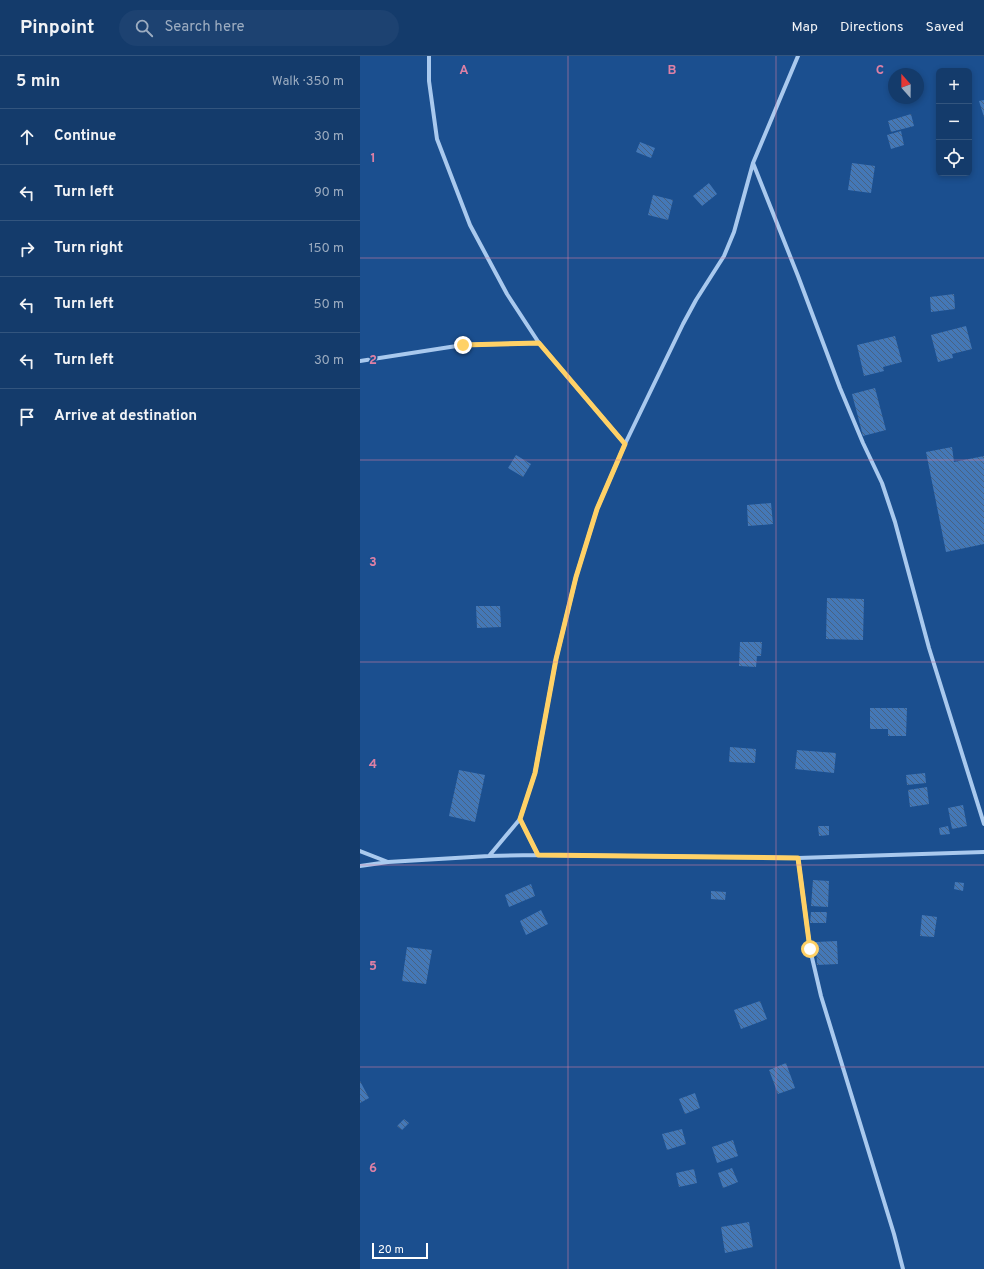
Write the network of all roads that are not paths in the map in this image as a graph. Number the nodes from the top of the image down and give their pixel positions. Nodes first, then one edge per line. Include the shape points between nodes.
1 (429, 56) edge
2 (798, 56) edge
3 (753, 163) junction
4 (539, 343) junction
5 (360, 361) edge
6 (625, 444) junction
7 (520, 819) junction
8 (984, 824) edge
9 (360, 851) edge
10 (984, 852) edge
11 (538, 855) junction
12 (489, 856) junction
13 (798, 858) junction
14 (388, 862) junction
15 (360, 866) edge
16 (903, 1269) edge

1 - 4 street via 429,81 437,139 470,225 507,294
2 - 3 street
3 - 6 street via 734,232 724,256 696,300
3 - 8 street via 862,443 882,483 929,648
4 - 5 street via 463,345
4 - 6 street
6 - 7 street via 597,509 576,577 556,659 535,773
7 - 11 street
7 - 12 street
9 - 14 street
10 - 13 street
11 - 12 street
11 - 13 street
12 - 14 street
13 - 16 street via 810,949 822,996
14 - 15 street

